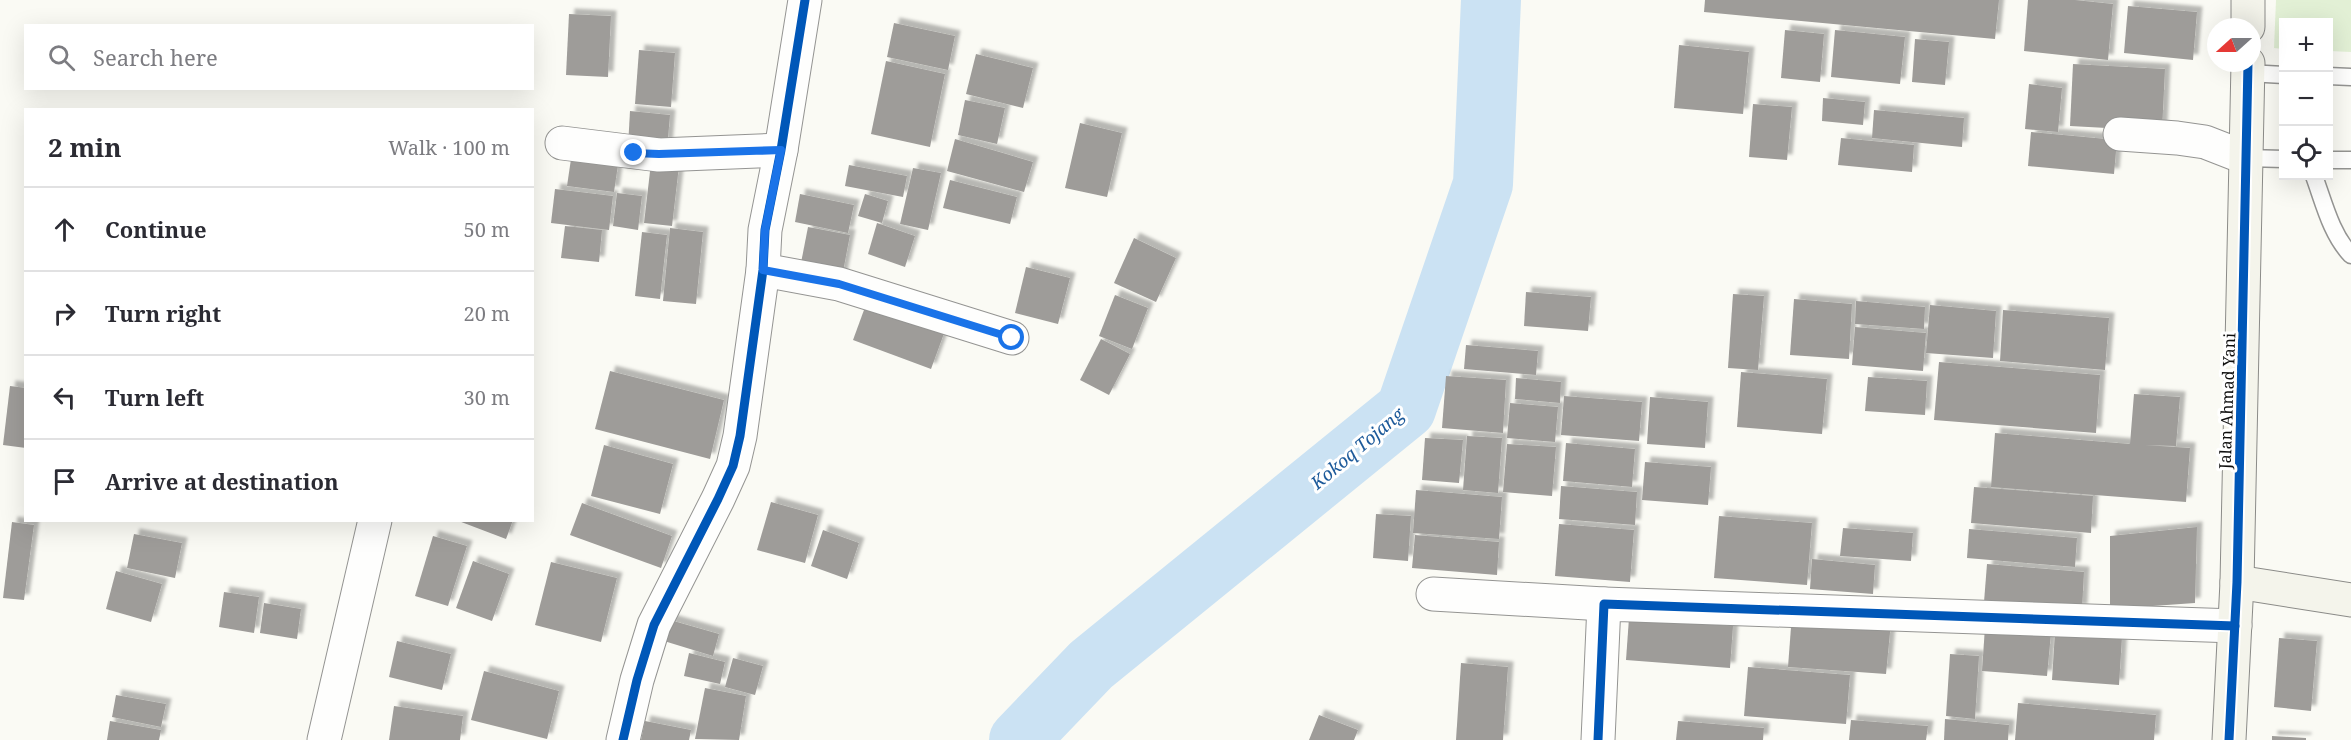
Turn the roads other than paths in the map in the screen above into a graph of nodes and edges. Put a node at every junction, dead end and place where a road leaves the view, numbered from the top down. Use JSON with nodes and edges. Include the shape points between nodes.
{"nodes":[{"id":1,"x":805,"y":0,"type":"edge"},
{"id":2,"x":2248,"y":0,"type":"edge"},
{"id":3,"x":2248,"y":18,"type":"edge"},
{"id":4,"x":2261,"y":71,"type":"edge"},
{"id":5,"x":2248,"y":72,"type":"edge"},
{"id":6,"x":2279,"y":74,"type":"edge"},
{"id":7,"x":2333,"y":76,"type":"edge"},
{"id":8,"x":2351,"y":77,"type":"edge"},
{"id":9,"x":2120,"y":134,"type":"dead end"},
{"id":10,"x":562,"y":143,"type":"dead end"},
{"id":11,"x":781,"y":150,"type":"junction"},
{"id":12,"x":2246,"y":158,"type":"junction"},
{"id":13,"x":2279,"y":159,"type":"edge"},
{"id":14,"x":2333,"y":160,"type":"edge"},
{"id":15,"x":2351,"y":160,"type":"edge"},
{"id":16,"x":2315,"y":180,"type":"edge"},
{"id":17,"x":2351,"y":255,"type":"edge"},
{"id":18,"x":763,"y":270,"type":"junction"},
{"id":19,"x":1012,"y":338,"type":"dead end"},
{"id":20,"x":375,"y":522,"type":"edge"},
{"id":21,"x":2237,"y":582,"type":"junction"},
{"id":22,"x":1432,"y":594,"type":"dead end"},
{"id":23,"x":2351,"y":600,"type":"edge"},
{"id":24,"x":1604,"y":604,"type":"junction"},
{"id":25,"x":2235,"y":626,"type":"junction"},
{"id":26,"x":324,"y":740,"type":"edge"},
{"id":27,"x":623,"y":740,"type":"edge"},
{"id":28,"x":1598,"y":740,"type":"edge"},
{"id":29,"x":2229,"y":740,"type":"edge"}],
"edges":[{"from":1,"to":11,"type":"street"},
{"from":2,"to":3,"type":"street"},
{"from":4,"to":6,"type":"lane"},
{"from":5,"to":12,"type":"street","name":"Jalan Ahmad Yani"},
{"from":7,"to":8,"type":"lane"},
{"from":9,"to":12,"type":"street","via":[[2205,142]]},
{"from":10,"to":11,"type":"street","via":[[659,154]]},
{"from":11,"to":18,"type":"street","via":[[765,230]]},
{"from":12,"to":13,"type":"lane"},
{"from":12,"to":21,"type":"street","name":"Jalan Ahmad Yani"},
{"from":14,"to":15,"type":"lane"},
{"from":16,"to":17,"type":"lane","via":[[2333,229]]},
{"from":18,"to":19,"type":"street","via":[[839,284]]},
{"from":18,"to":27,"type":"street","via":[[733,466],[654,625]]},
{"from":20,"to":26,"type":"street"},
{"from":21,"to":23,"type":"street"},
{"from":21,"to":25,"type":"street","name":"Jalan Ahmad Yani"},
{"from":22,"to":24,"type":"street"},
{"from":24,"to":25,"type":"street"},
{"from":24,"to":28,"type":"street"},
{"from":25,"to":29,"type":"street","name":"Jalan Ahmad Yani"}]}
